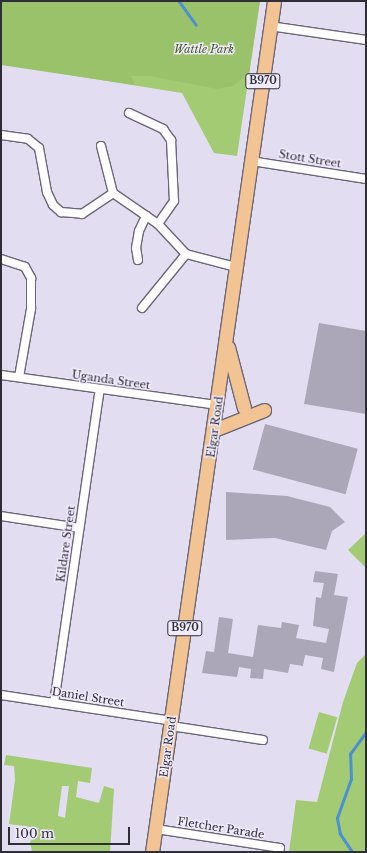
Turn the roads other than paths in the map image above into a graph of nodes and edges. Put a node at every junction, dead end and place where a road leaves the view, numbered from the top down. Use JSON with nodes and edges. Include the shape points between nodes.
{"nodes":[{"id":1,"x":274,"y":1,"type":"edge"},
{"id":2,"x":270,"y":26,"type":"junction"},
{"id":3,"x":366,"y":40,"type":"edge"},
{"id":4,"x":129,"y":113,"type":"dead end"},
{"id":5,"x":1,"y":135,"type":"edge"},
{"id":6,"x":101,"y":146,"type":"dead end"},
{"id":7,"x":251,"y":161,"type":"junction"},
{"id":8,"x":366,"y":179,"type":"edge"},
{"id":9,"x":113,"y":193,"type":"junction"},
{"id":10,"x":146,"y":216,"type":"junction"},
{"id":11,"x":158,"y":224,"type":"junction"},
{"id":12,"x":186,"y":254,"type":"junction"},
{"id":13,"x":1,"y":259,"type":"edge"},
{"id":14,"x":138,"y":260,"type":"dead end"},
{"id":15,"x":236,"y":267,"type":"junction"},
{"id":16,"x":142,"y":308,"type":"dead end"},
{"id":17,"x":226,"y":341,"type":"junction"},
{"id":18,"x":1,"y":375,"type":"edge"},
{"id":19,"x":19,"y":377,"type":"junction"},
{"id":20,"x":100,"y":389,"type":"junction"},
{"id":21,"x":218,"y":405,"type":"junction"},
{"id":22,"x":244,"y":408,"type":"dead end"},
{"id":23,"x":264,"y":410,"type":"dead end"},
{"id":24,"x":214,"y":430,"type":"junction"},
{"id":25,"x":1,"y":516,"type":"edge"},
{"id":26,"x":79,"y":528,"type":"junction"},
{"id":27,"x":1,"y":695,"type":"edge"},
{"id":28,"x":54,"y":703,"type":"junction"},
{"id":29,"x":171,"y":724,"type":"junction"},
{"id":30,"x":263,"y":740,"type":"dead end"},
{"id":31,"x":156,"y":828,"type":"junction"},
{"id":32,"x":152,"y":852,"type":"edge"},
{"id":33,"x":279,"y":852,"type":"edge"}],
"edges":[{"from":1,"to":2,"type":"main road","name":"Elgar Road","number":"B970"},
{"from":2,"to":3,"type":"street"},
{"from":2,"to":7,"type":"main road","name":"Elgar Road","number":"B970"},
{"from":4,"to":11,"type":"street","via":[[163,129],[171,140],[174,201]]},
{"from":5,"to":9,"type":"street","via":[[28,139],[38,148],[47,192],[53,205],[61,212],[82,214]]},
{"from":6,"to":9,"type":"street"},
{"from":7,"to":8,"type":"street","name":"Stott Street"},
{"from":7,"to":15,"type":"main road","name":"Elgar Road","number":"B970"},
{"from":9,"to":10,"type":"street"},
{"from":10,"to":11,"type":"street"},
{"from":10,"to":14,"type":"street","via":[[139,231],[136,248]]},
{"from":11,"to":12,"type":"street"},
{"from":12,"to":15,"type":"street"},
{"from":12,"to":16,"type":"street"},
{"from":13,"to":19,"type":"street","via":[[25,267],[31,278],[31,309]]},
{"from":15,"to":17,"type":"main road","name":"Elgar Road","number":"B970"},
{"from":17,"to":21,"type":"main road","name":"Elgar Road","number":"B970"},
{"from":17,"to":22,"type":"main road"},
{"from":18,"to":19,"type":"street","name":"Uganda Street"},
{"from":19,"to":20,"type":"street","name":"Uganda Street"},
{"from":20,"to":21,"type":"street","name":"Uganda Street"},
{"from":20,"to":26,"type":"street","name":"Kildare Street"},
{"from":21,"to":24,"type":"main road","name":"Elgar Road","number":"B970"},
{"from":23,"to":24,"type":"main road"},
{"from":24,"to":29,"type":"main road","name":"Elgar Road","number":"B970"},
{"from":25,"to":26,"type":"street"},
{"from":26,"to":28,"type":"street","name":"Kildare Street"},
{"from":27,"to":28,"type":"street","name":"Daniel Street"},
{"from":28,"to":29,"type":"street","name":"Daniel Street"},
{"from":29,"to":30,"type":"street","name":"Daniel Street"},
{"from":29,"to":31,"type":"main road","name":"Elgar Road","number":"B970"},
{"from":31,"to":32,"type":"main road","name":"Elgar Road","number":"B970"},
{"from":31,"to":33,"type":"street","name":"Fletcher Parade","via":[[280,848]]}]}
